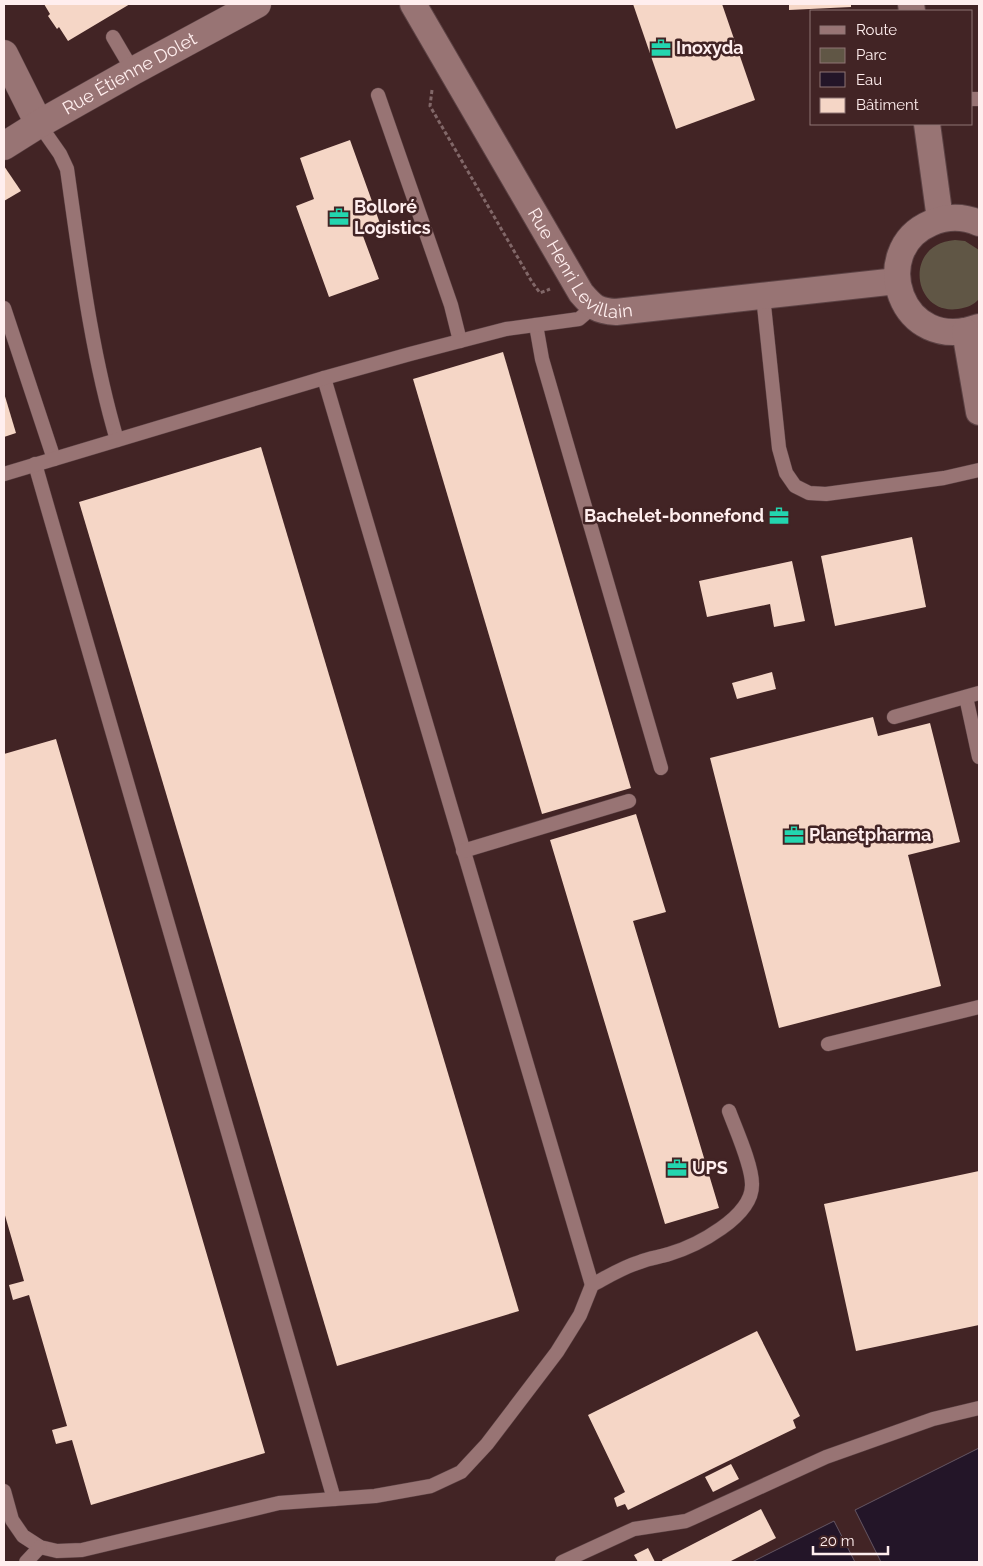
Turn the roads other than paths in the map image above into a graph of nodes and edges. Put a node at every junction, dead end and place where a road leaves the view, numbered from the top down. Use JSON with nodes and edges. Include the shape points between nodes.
{"nodes":[{"id":1,"x":413,"y":4,"type":"edge"},
{"id":2,"x":253,"y":5,"type":"edge"},
{"id":3,"x":113,"y":37,"type":"dead end"},
{"id":4,"x":4,"y":54,"type":"edge"},
{"id":5,"x":132,"y":71,"type":"junction"},
{"id":6,"x":378,"y":95,"type":"dead end"},
{"id":7,"x":39,"y":124,"type":"junction"},
{"id":8,"x":927,"y":125,"type":"edge"},
{"id":9,"x":4,"y":146,"type":"edge"},
{"id":10,"x":940,"y":219,"type":"junction"},
{"id":11,"x":979,"y":223,"type":"edge"},
{"id":12,"x":897,"y":281,"type":"junction"},
{"id":13,"x":763,"y":296,"type":"junction"},
{"id":14,"x":593,"y":307,"type":"junction"},
{"id":15,"x":4,"y":308,"type":"edge"},
{"id":16,"x":536,"y":325,"type":"junction"},
{"id":17,"x":972,"y":329,"type":"edge"},
{"id":18,"x":460,"y":341,"type":"junction"},
{"id":19,"x":324,"y":378,"type":"junction"},
{"id":20,"x":979,"y":412,"type":"edge"},
{"id":21,"x":117,"y":440,"type":"junction"},
{"id":22,"x":54,"y":459,"type":"junction"},
{"id":23,"x":35,"y":464,"type":"junction"},
{"id":24,"x":979,"y":470,"type":"edge"},
{"id":25,"x":4,"y":474,"type":"edge"},
{"id":26,"x":972,"y":695,"type":"edge"},
{"id":27,"x":894,"y":717,"type":"dead end"},
{"id":28,"x":979,"y":757,"type":"edge"},
{"id":29,"x":661,"y":768,"type":"dead end"},
{"id":30,"x":629,"y":801,"type":"dead end"},
{"id":31,"x":464,"y":851,"type":"junction"},
{"id":32,"x":979,"y":1007,"type":"edge"},
{"id":33,"x":828,"y":1044,"type":"dead end"},
{"id":34,"x":729,"y":1111,"type":"dead end"},
{"id":35,"x":592,"y":1285,"type":"junction"},
{"id":36,"x":979,"y":1408,"type":"edge"},
{"id":37,"x":4,"y":1491,"type":"edge"},
{"id":38,"x":334,"y":1499,"type":"junction"},
{"id":39,"x":40,"y":1547,"type":"junction"},
{"id":40,"x":26,"y":1562,"type":"edge"},
{"id":41,"x":562,"y":1562,"type":"edge"}],
"edges":[{"from":1,"to":14,"type":"street","name":"Rue Henri Levillain","via":[[581,293]]},
{"from":2,"to":5,"type":"street","name":"Rue Étienne Dolet"},
{"from":3,"to":5,"type":"lane"},
{"from":4,"to":7,"type":"street"},
{"from":5,"to":7,"type":"street","name":"Rue Étienne Dolet"},
{"from":6,"to":18,"type":"lane","via":[[451,305]]},
{"from":7,"to":9,"type":"street","name":"Rue Étienne Dolet"},
{"from":7,"to":21,"type":"lane","via":[[67,169],[84,290]]},
{"from":8,"to":10,"type":"street"},
{"from":10,"to":11,"type":"street","via":[[956,217]]},
{"from":10,"to":12,"type":"street","via":[[925,225],[912,236],[903,249]]},
{"from":12,"to":13,"type":"street","name":"Rue Henri Levillain"},
{"from":12,"to":17,"type":"street","via":[[906,306],[926,325],[952,332]]},
{"from":13,"to":14,"type":"street","name":"Rue Henri Levillain","via":[[616,312]]},
{"from":13,"to":24,"type":"lane","via":[[779,448],[786,473],[795,486],[808,493],[826,494]]},
{"from":14,"to":16,"type":"lane","via":[[580,319]]},
{"from":15,"to":22,"type":"lane"},
{"from":16,"to":18,"type":"lane"},
{"from":16,"to":29,"type":"lane","via":[[542,359]]},
{"from":17,"to":20,"type":"street"},
{"from":18,"to":19,"type":"lane"},
{"from":19,"to":21,"type":"lane"},
{"from":19,"to":31,"type":"lane"},
{"from":21,"to":22,"type":"lane"},
{"from":22,"to":23,"type":"lane"},
{"from":23,"to":25,"type":"lane"},
{"from":23,"to":38,"type":"lane"},
{"from":26,"to":27,"type":"lane"},
{"from":26,"to":28,"type":"lane"},
{"from":30,"to":31,"type":"lane"},
{"from":31,"to":35,"type":"lane"},
{"from":32,"to":33,"type":"lane"},
{"from":34,"to":35,"type":"lane","via":[[752,1184],[745,1207],[728,1224],[703,1239],[671,1254],[638,1262]]},
{"from":35,"to":38,"type":"lane","via":[[580,1315],[557,1352],[487,1444],[461,1472],[431,1486]]},
{"from":36,"to":41,"type":"lane","via":[[933,1419],[826,1457],[686,1521],[634,1529]]},
{"from":37,"to":39,"type":"lane","via":[[12,1520],[23,1536]]},
{"from":38,"to":39,"type":"lane","via":[[279,1503],[82,1550],[57,1551]]},
{"from":39,"to":40,"type":"lane"}]}
